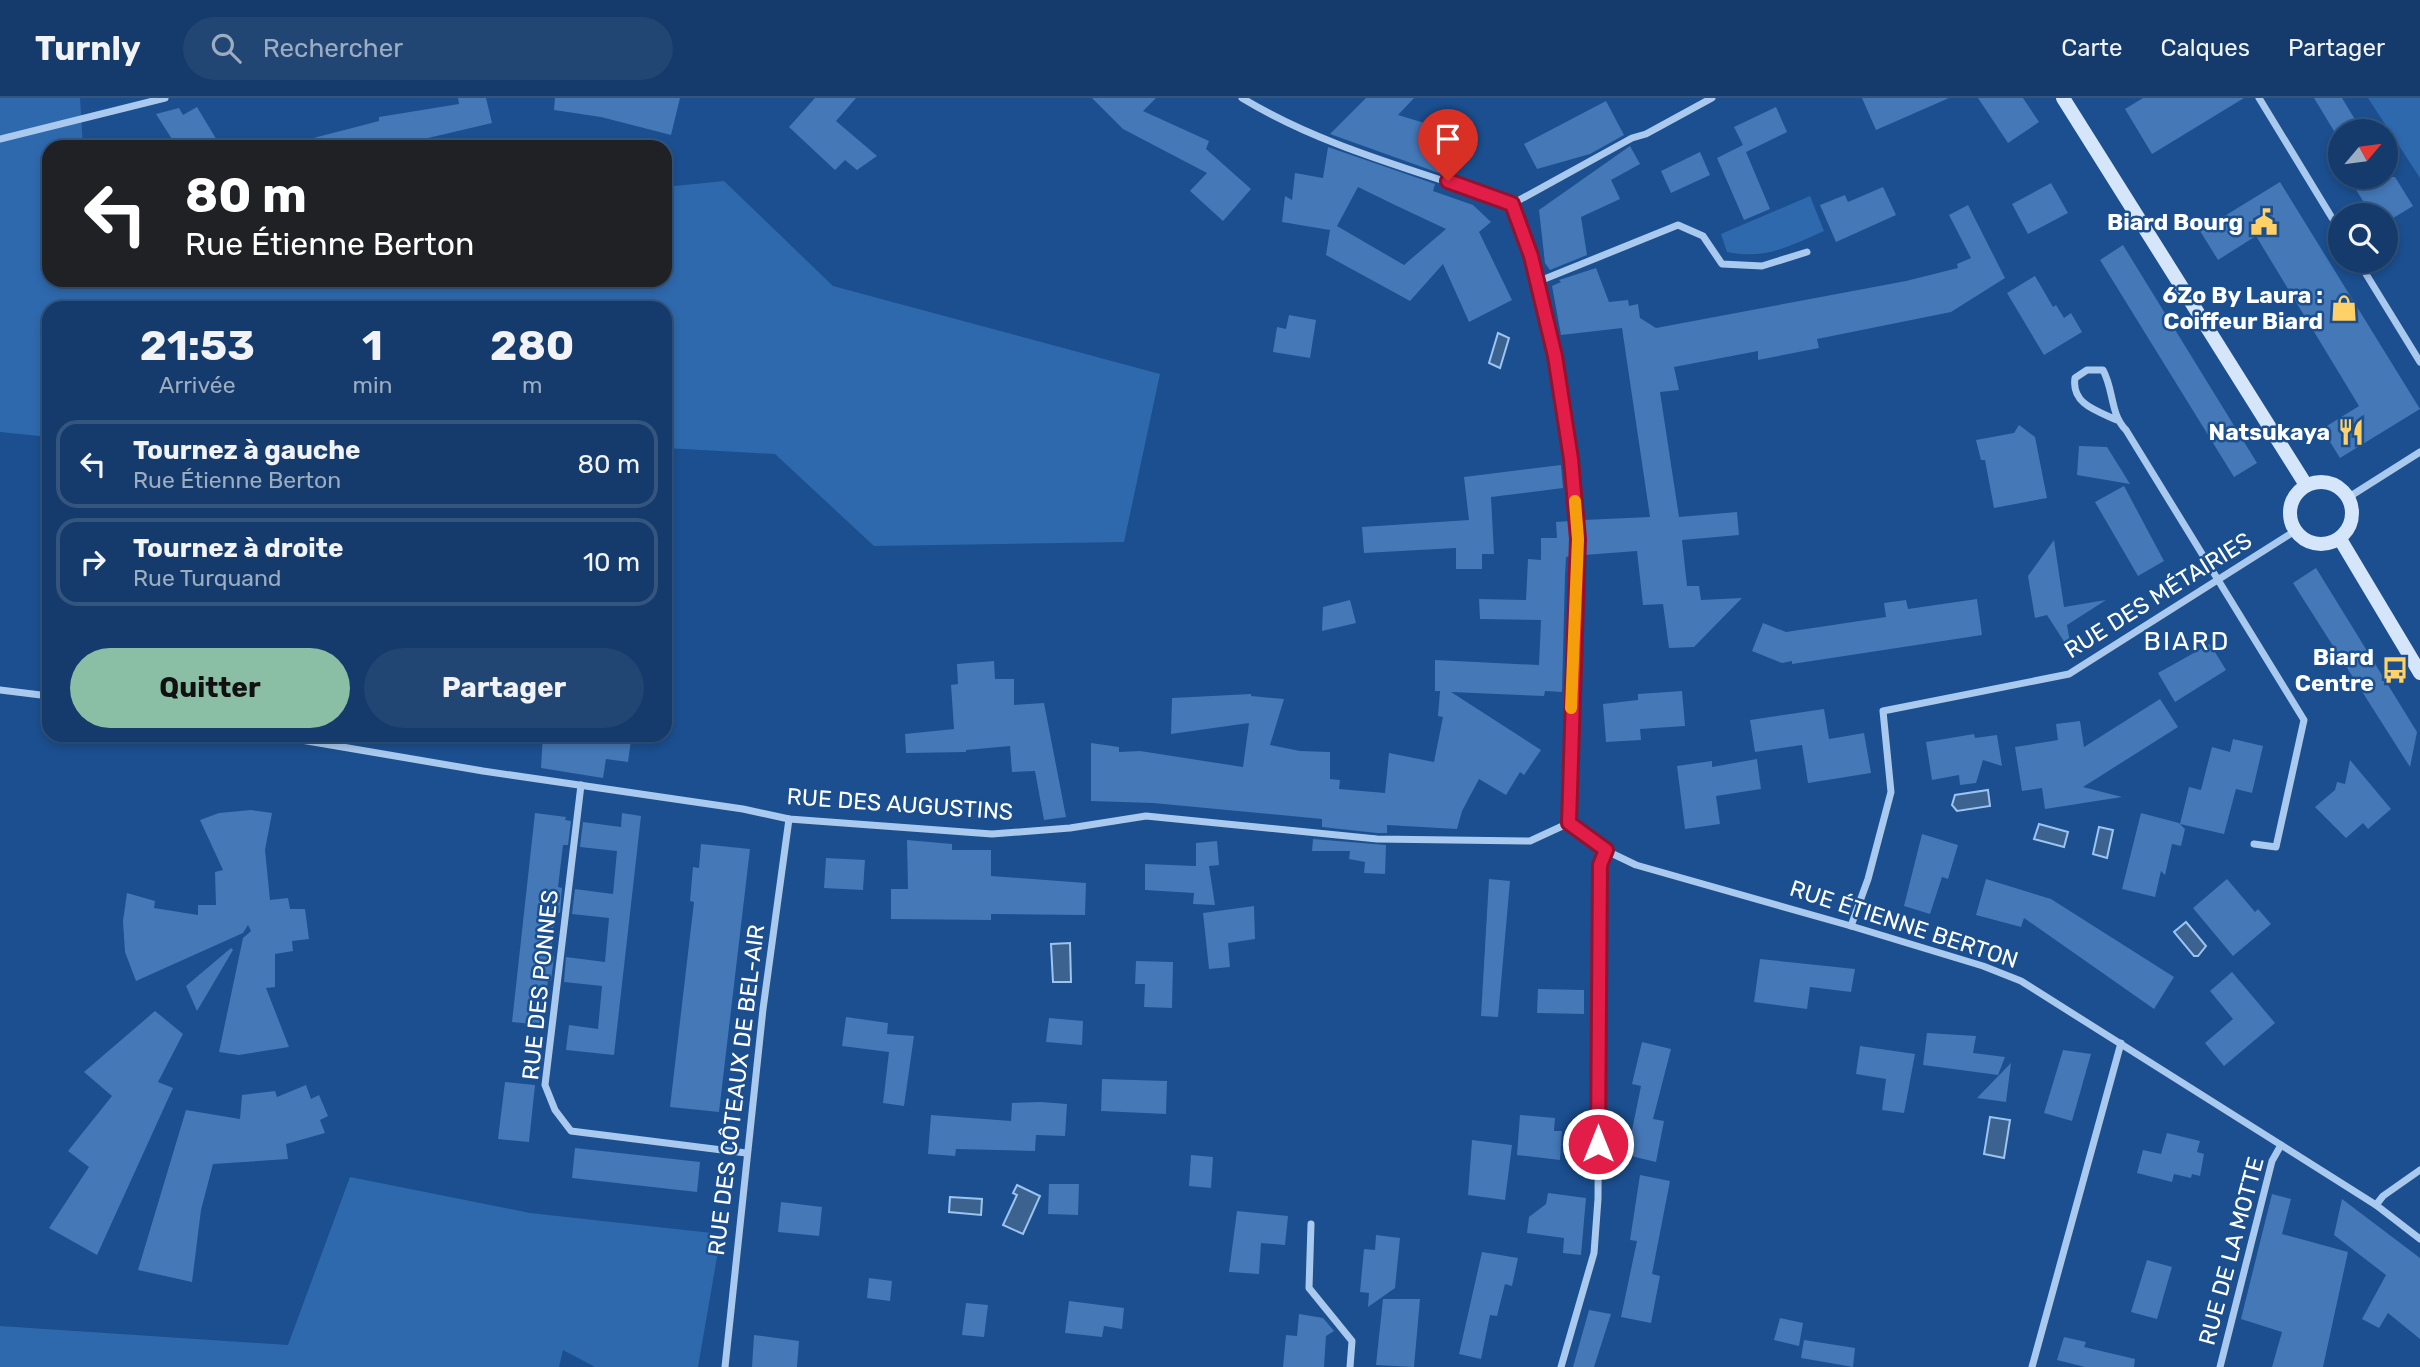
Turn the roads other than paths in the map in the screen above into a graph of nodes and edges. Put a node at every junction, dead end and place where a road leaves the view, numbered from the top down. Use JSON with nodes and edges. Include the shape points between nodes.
{"nodes":[{"id":1,"x":165,"y":98,"type":"edge"},
{"id":2,"x":1242,"y":98,"type":"edge"},
{"id":3,"x":1712,"y":98,"type":"edge"},
{"id":4,"x":2063,"y":98,"type":"edge"},
{"id":5,"x":2259,"y":98,"type":"edge"},
{"id":6,"x":0,"y":139,"type":"edge"},
{"id":7,"x":1512,"y":204,"type":"junction"},
{"id":8,"x":2328,"y":211,"type":"edge"},
{"id":9,"x":1807,"y":252,"type":"dead end"},
{"id":10,"x":2365,"y":273,"type":"edge"},
{"id":11,"x":1537,"y":282,"type":"junction"},
{"id":12,"x":2420,"y":362,"type":"edge"},
{"id":13,"x":2117,"y":420,"type":"junction"},
{"id":14,"x":2420,"y":452,"type":"edge"},
{"id":15,"x":2306,"y":485,"type":"junction"},
{"id":16,"x":2349,"y":497,"type":"junction"},
{"id":17,"x":2295,"y":531,"type":"junction"},
{"id":18,"x":2340,"y":539,"type":"junction"},
{"id":19,"x":2219,"y":580,"type":"junction"},
{"id":20,"x":2420,"y":673,"type":"edge"},
{"id":21,"x":0,"y":690,"type":"edge"},
{"id":22,"x":42,"y":695,"type":"edge"},
{"id":23,"x":315,"y":742,"type":"edge"},
{"id":24,"x":581,"y":785,"type":"junction"},
{"id":25,"x":789,"y":819,"type":"junction"},
{"id":26,"x":1569,"y":823,"type":"junction"},
{"id":27,"x":2254,"y":844,"type":"dead end"},
{"id":28,"x":1606,"y":850,"type":"junction"},
{"id":29,"x":1852,"y":926,"type":"junction"},
{"id":30,"x":2121,"y":1043,"type":"junction"},
{"id":31,"x":2281,"y":1145,"type":"junction"},
{"id":32,"x":746,"y":1153,"type":"junction"},
{"id":33,"x":2420,"y":1170,"type":"edge"},
{"id":34,"x":2376,"y":1205,"type":"junction"},
{"id":35,"x":1311,"y":1224,"type":"dead end"},
{"id":36,"x":2420,"y":1239,"type":"edge"},
{"id":37,"x":725,"y":1367,"type":"edge"},
{"id":38,"x":1350,"y":1367,"type":"edge"},
{"id":39,"x":1561,"y":1367,"type":"edge"},
{"id":40,"x":2032,"y":1367,"type":"edge"},
{"id":41,"x":2220,"y":1367,"type":"edge"}],
"edges":[{"from":1,"to":6,"type":"street"},
{"from":2,"to":7,"type":"street","via":[[1392,167]]},
{"from":3,"to":7,"type":"street"},
{"from":4,"to":15,"type":"street"},
{"from":5,"to":8,"type":"street"},
{"from":7,"to":11,"type":"street"},
{"from":9,"to":11,"type":"street","via":[[1762,266],[1722,264],[1703,236],[1678,225]]},
{"from":10,"to":12,"type":"street"},
{"from":11,"to":26,"type":"street","via":[[1555,356],[1578,539]]},
{"from":13,"to":13,"type":"street","via":[[2081,402],[2074,389],[2075,378],[2087,370],[2103,370],[2111,384]]},
{"from":13,"to":19,"type":"street"},
{"from":14,"to":16,"type":"street"},
{"from":15,"to":16,"type":"street","via":[[2334,484]]},
{"from":15,"to":17,"type":"street","via":[[2290,511]]},
{"from":16,"to":18,"type":"street","via":[[2353,515]]},
{"from":17,"to":18,"type":"street","via":[[2311,543],[2331,544]]},
{"from":17,"to":19,"type":"street","name":"RUE DES MÉTAIRIES"},
{"from":18,"to":20,"type":"street"},
{"from":19,"to":27,"type":"street","via":[[2304,720],[2276,846]]},
{"from":19,"to":29,"type":"street","name":"RUE DES MÉTAIRIES","via":[[2069,674],[1883,711],[1891,792]]},
{"from":21,"to":22,"type":"street"},
{"from":23,"to":24,"type":"street","name":"RUE DES AUGUSTINS"},
{"from":24,"to":25,"type":"street","name":"RUE DES AUGUSTINS"},
{"from":24,"to":32,"type":"street","name":"RUE DES PONNES","via":[[545,1085],[555,1110],[571,1131]]},
{"from":25,"to":26,"type":"street","name":"RUE DES AUGUSTINS","via":[[992,834],[1146,816],[1377,839],[1530,841]]},
{"from":25,"to":32,"type":"street","name":"RUE DES CÔTEAUX DE BEL-AIR"},
{"from":26,"to":28,"type":"street","name":"RUE ÉTIENNE BERTON"},
{"from":28,"to":29,"type":"street","name":"RUE ÉTIENNE BERTON","via":[[1636,865]]},
{"from":28,"to":39,"type":"street","via":[[1600,865],[1594,1252]]},
{"from":29,"to":30,"type":"street","name":"RUE ÉTIENNE BERTON","via":[[2021,981]]},
{"from":30,"to":31,"type":"street","name":"RUE ÉTIENNE BERTON"},
{"from":30,"to":40,"type":"street"},
{"from":31,"to":34,"type":"street","name":"RUE ÉTIENNE BERTON"},
{"from":31,"to":41,"type":"street","name":"RUE DE LA MOTTE","via":[[2272,1161]]},
{"from":32,"to":37,"type":"street","name":"RUE DES CÔTEAUX DE BEL-AIR"},
{"from":33,"to":34,"type":"street"},
{"from":34,"to":36,"type":"street","name":"RUE ÉTIENNE BERTON"},
{"from":35,"to":38,"type":"street","via":[[1309,1288],[1352,1341]]}]}
